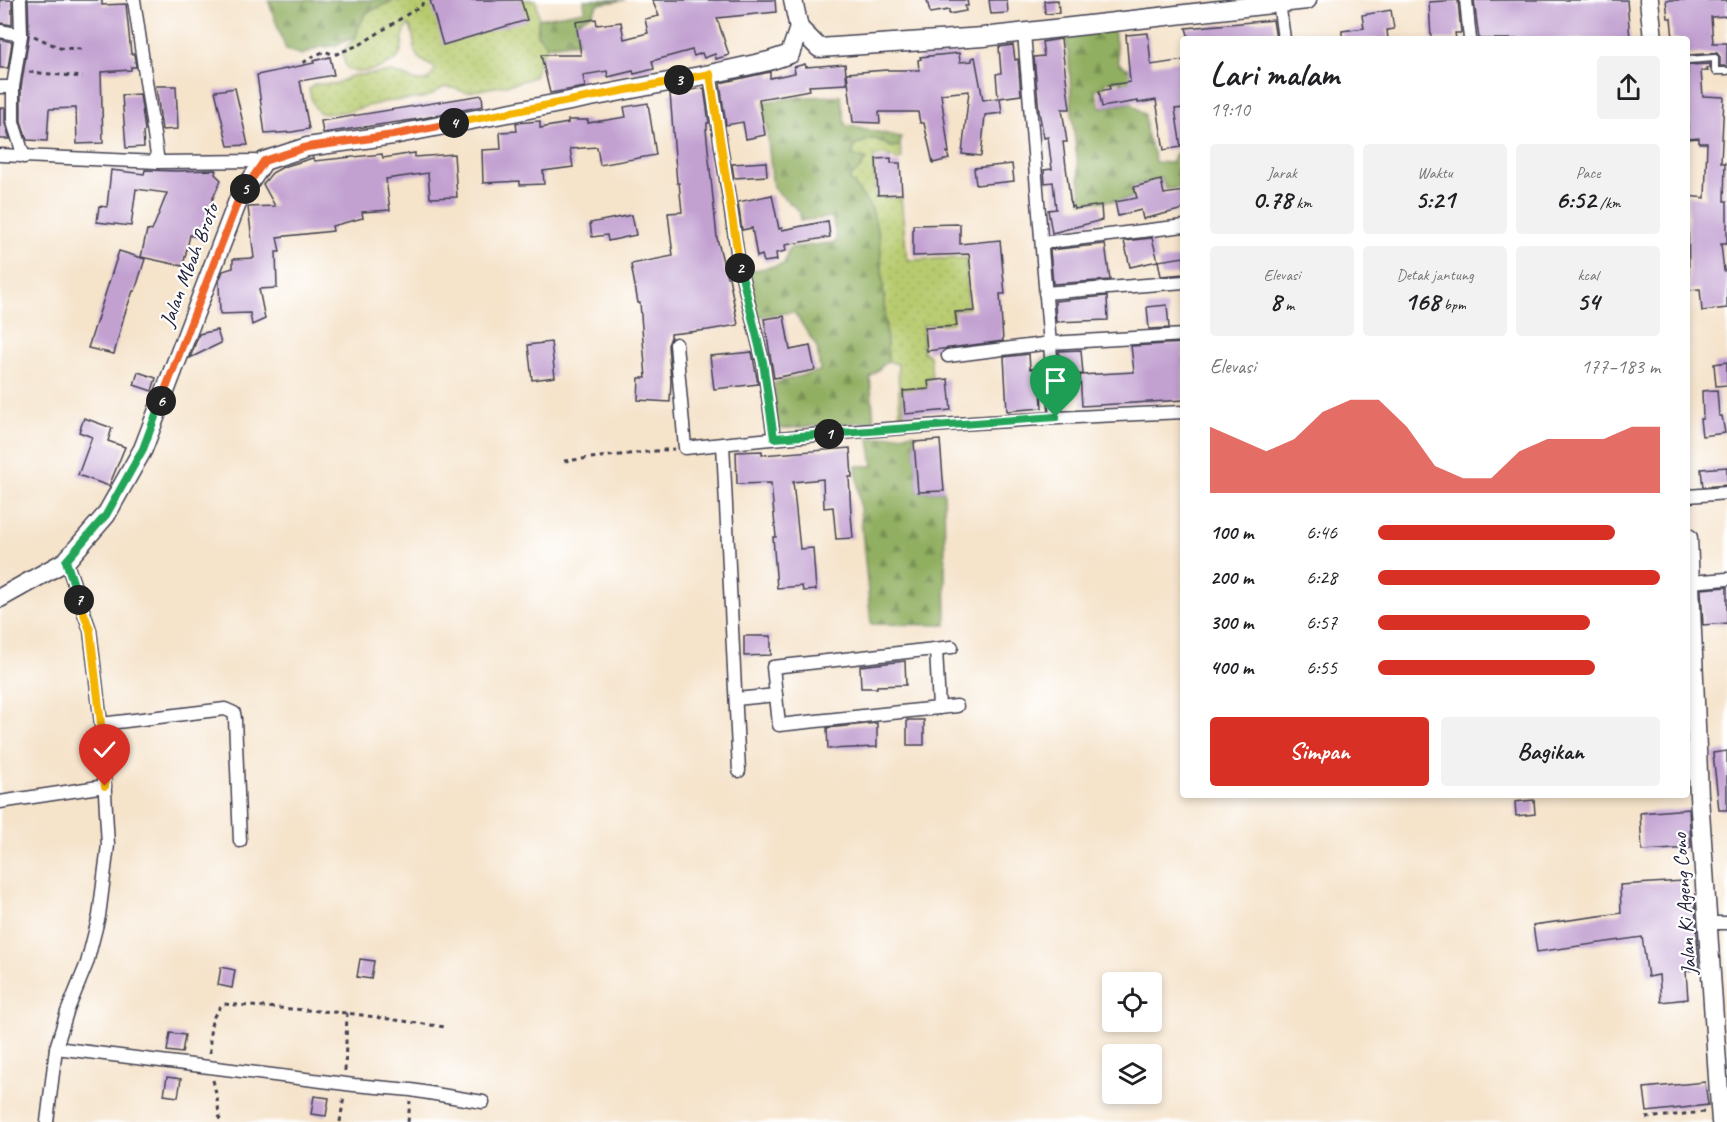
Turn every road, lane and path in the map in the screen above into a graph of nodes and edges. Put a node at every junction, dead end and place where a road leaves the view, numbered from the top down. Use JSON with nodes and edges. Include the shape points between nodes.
{"nodes":[{"id":1,"x":20,"y":0,"type":"edge"},
{"id":2,"x":134,"y":0,"type":"edge"},
{"id":3,"x":423,"y":0,"type":"edge"},
{"id":4,"x":793,"y":0,"type":"edge"},
{"id":5,"x":1308,"y":0,"type":"edge"},
{"id":6,"x":1466,"y":0,"type":"edge"},
{"id":7,"x":1649,"y":0,"type":"edge"},
{"id":8,"x":1279,"y":2,"type":"junction"},
{"id":9,"x":799,"y":28,"type":"junction"},
{"id":10,"x":0,"y":31,"type":"edge"},
{"id":11,"x":1024,"y":33,"type":"junction"},
{"id":12,"x":21,"y":35,"type":"junction"},
{"id":13,"x":1284,"y":36,"type":"edge"},
{"id":14,"x":1470,"y":36,"type":"edge"},
{"id":15,"x":1653,"y":36,"type":"edge"},
{"id":16,"x":819,"y":48,"type":"junction"},
{"id":17,"x":81,"y":49,"type":"dead end"},
{"id":18,"x":790,"y":54,"type":"junction"},
{"id":19,"x":1690,"y":60,"type":"edge"},
{"id":20,"x":303,"y":63,"type":"dead end"},
{"id":21,"x":15,"y":70,"type":"junction"},
{"id":22,"x":1727,"y":71,"type":"edge"},
{"id":23,"x":710,"y":74,"type":"junction"},
{"id":24,"x":83,"y":77,"type":"dead end"},
{"id":25,"x":6,"y":87,"type":"edge"},
{"id":26,"x":0,"y":155,"type":"edge"},
{"id":27,"x":24,"y":157,"type":"junction"},
{"id":28,"x":264,"y":161,"type":"junction"},
{"id":29,"x":158,"y":162,"type":"junction"},
{"id":30,"x":1180,"y":226,"type":"edge"},
{"id":31,"x":1042,"y":243,"type":"junction"},
{"id":32,"x":1180,"y":282,"type":"edge"},
{"id":33,"x":1045,"y":293,"type":"junction"},
{"id":34,"x":1180,"y":335,"type":"edge"},
{"id":35,"x":1051,"y":343,"type":"junction"},
{"id":36,"x":676,"y":344,"type":"dead end"},
{"id":37,"x":948,"y":356,"type":"dead end"},
{"id":38,"x":1180,"y":412,"type":"edge"},
{"id":39,"x":1056,"y":417,"type":"junction"},
{"id":40,"x":774,"y":438,"type":"junction"},
{"id":41,"x":723,"y":444,"type":"junction"},
{"id":42,"x":685,"y":448,"type":"junction"},
{"id":43,"x":564,"y":461,"type":"dead end"},
{"id":44,"x":1727,"y":493,"type":"edge"},
{"id":45,"x":1690,"y":496,"type":"edge"},
{"id":46,"x":66,"y":561,"type":"junction"},
{"id":47,"x":1727,"y":579,"type":"edge"},
{"id":48,"x":1690,"y":582,"type":"joint"},
{"id":49,"x":0,"y":598,"type":"edge"},
{"id":50,"x":952,"y":647,"type":"dead end"},
{"id":51,"x":936,"y":649,"type":"junction"},
{"id":52,"x":1691,"y":663,"type":"edge"},
{"id":53,"x":776,"y":695,"type":"junction"},
{"id":54,"x":736,"y":699,"type":"junction"},
{"id":55,"x":957,"y":706,"type":"dead end"},
{"id":56,"x":939,"y":708,"type":"junction"},
{"id":57,"x":101,"y":724,"type":"junction"},
{"id":58,"x":739,"y":771,"type":"dead end"},
{"id":59,"x":105,"y":786,"type":"junction"},
{"id":60,"x":0,"y":802,"type":"edge"},
{"id":61,"x":240,"y":841,"type":"dead end"},
{"id":62,"x":1707,"y":923,"type":"junction"},
{"id":63,"x":1727,"y":923,"type":"edge"},
{"id":64,"x":347,"y":1013,"type":"junction"},
{"id":65,"x":445,"y":1027,"type":"dead end"},
{"id":66,"x":56,"y":1048,"type":"junction"},
{"id":67,"x":210,"y":1068,"type":"junction"},
{"id":68,"x":345,"y":1084,"type":"junction"},
{"id":69,"x":411,"y":1090,"type":"junction"},
{"id":70,"x":483,"y":1101,"type":"dead end"},
{"id":71,"x":1723,"y":1114,"type":"edge"},
{"id":72,"x":1646,"y":1118,"type":"dead end"},
{"id":73,"x":47,"y":1122,"type":"edge"},
{"id":74,"x":220,"y":1122,"type":"edge"},
{"id":75,"x":340,"y":1122,"type":"edge"},
{"id":76,"x":408,"y":1122,"type":"edge"}],
"edges":[{"from":1,"to":12,"type":"street"},
{"from":2,"to":29,"type":"street"},
{"from":3,"to":20,"type":"path","via":[[422,5],[361,44],[334,55],[325,51]]},
{"from":4,"to":9,"type":"main road"},
{"from":5,"to":8,"type":"main road"},
{"from":6,"to":14,"type":"street"},
{"from":7,"to":15,"type":"main road"},
{"from":8,"to":11,"type":"main road"},
{"from":8,"to":13,"type":"street"},
{"from":9,"to":16,"type":"main road"},
{"from":9,"to":18,"type":"main road"},
{"from":10,"to":12,"type":"street"},
{"from":11,"to":16,"type":"main road"},
{"from":11,"to":31,"type":"street"},
{"from":12,"to":17,"type":"path","via":[[60,48]]},
{"from":12,"to":21,"type":"street"},
{"from":16,"to":18,"type":"main road"},
{"from":18,"to":23,"type":"main road"},
{"from":19,"to":22,"type":"lane","via":[[1715,58],[1715,71]]},
{"from":21,"to":24,"type":"path"},
{"from":21,"to":25,"type":"street"},
{"from":23,"to":28,"type":"main road","via":[[393,135],[307,147]]},
{"from":23,"to":40,"type":"street","via":[[739,264],[763,362]]},
{"from":25,"to":27,"type":"street"},
{"from":26,"to":27,"type":"street"},
{"from":27,"to":29,"type":"street"},
{"from":28,"to":29,"type":"street"},
{"from":28,"to":46,"type":"main road","name":"Jalan Mbah Broto","via":[[239,198],[143,449],[106,515]]},
{"from":30,"to":31,"type":"street"},
{"from":31,"to":33,"type":"street"},
{"from":32,"to":33,"type":"street"},
{"from":33,"to":35,"type":"street"},
{"from":34,"to":35,"type":"street"},
{"from":35,"to":37,"type":"street"},
{"from":35,"to":39,"type":"street"},
{"from":36,"to":42,"type":"street"},
{"from":38,"to":39,"type":"street"},
{"from":39,"to":40,"type":"street"},
{"from":40,"to":41,"type":"street"},
{"from":41,"to":42,"type":"street"},
{"from":41,"to":54,"type":"street"},
{"from":42,"to":43,"type":"path"},
{"from":44,"to":45,"type":"street"},
{"from":46,"to":49,"type":"main road","name":"Jalan Mbah Broto"},
{"from":46,"to":57,"type":"street","via":[[90,630]]},
{"from":47,"to":48,"type":"street"},
{"from":48,"to":52,"type":"main road","name":"Jalan Ki Ageng Cono"},
{"from":50,"to":51,"type":"street"},
{"from":51,"to":53,"type":"street","via":[[773,667]]},
{"from":51,"to":56,"type":"street"},
{"from":52,"to":62,"type":"main road","name":"Jalan Ki Ageng Cono"},
{"from":53,"to":54,"type":"street"},
{"from":53,"to":56,"type":"street","via":[[779,725]]},
{"from":54,"to":58,"type":"street"},
{"from":55,"to":56,"type":"street"},
{"from":57,"to":59,"type":"street"},
{"from":57,"to":61,"type":"street","via":[[232,711]]},
{"from":59,"to":60,"type":"street"},
{"from":59,"to":66,"type":"street","via":[[108,845],[99,916],[87,963]]},
{"from":62,"to":63,"type":"street"},
{"from":62,"to":71,"type":"main road","name":"Jalan Ki Ageng Cono"},
{"from":64,"to":65,"type":"path"},
{"from":64,"to":67,"type":"path","via":[[223,1004],[214,1012],[210,1027]]},
{"from":64,"to":68,"type":"path"},
{"from":66,"to":67,"type":"street"},
{"from":66,"to":73,"type":"street"},
{"from":67,"to":68,"type":"street"},
{"from":67,"to":74,"type":"path"},
{"from":68,"to":69,"type":"street"},
{"from":68,"to":75,"type":"path"},
{"from":69,"to":70,"type":"street"},
{"from":69,"to":76,"type":"path"},
{"from":71,"to":72,"type":"path"}]}
